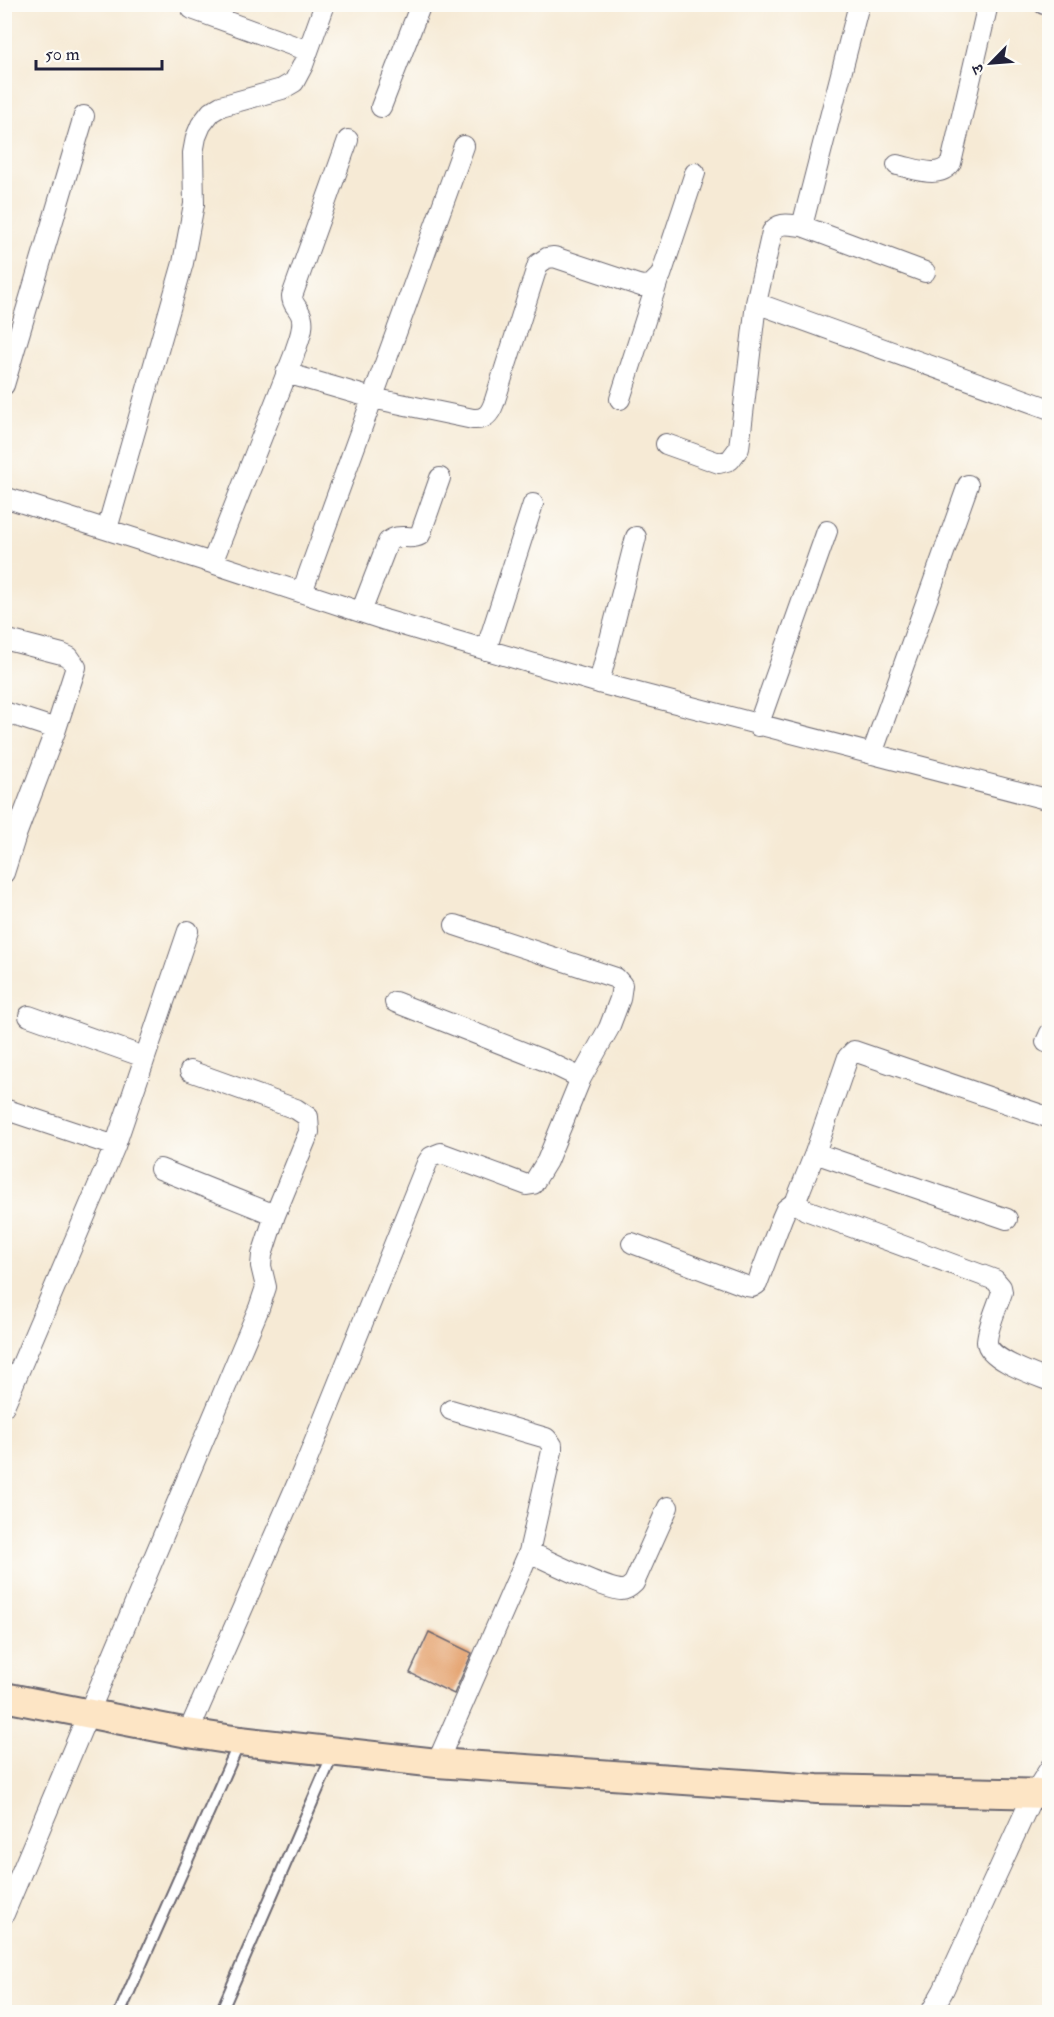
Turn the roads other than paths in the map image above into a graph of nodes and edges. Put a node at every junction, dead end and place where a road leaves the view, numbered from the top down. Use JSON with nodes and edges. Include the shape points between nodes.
{"nodes":[{"id":1,"x":325,"y":4,"type":"edge"},
{"id":2,"x":421,"y":4,"type":"edge"},
{"id":3,"x":859,"y":4,"type":"edge"},
{"id":4,"x":988,"y":4,"type":"edge"},
{"id":5,"x":1044,"y":4,"type":"edge"},
{"id":6,"x":1050,"y":5,"type":"edge"},
{"id":7,"x":192,"y":9,"type":"dead end"},
{"id":8,"x":308,"y":51,"type":"junction"},
{"id":9,"x":381,"y":107,"type":"dead end"},
{"id":10,"x":84,"y":116,"type":"dead end"},
{"id":11,"x":348,"y":141,"type":"dead end"},
{"id":12,"x":464,"y":146,"type":"dead end"},
{"id":13,"x":897,"y":165,"type":"dead end"},
{"id":14,"x":695,"y":173,"type":"dead end"},
{"id":15,"x":802,"y":226,"type":"junction"},
{"id":16,"x":925,"y":272,"type":"dead end"},
{"id":17,"x":658,"y":280,"type":"junction"},
{"id":18,"x":756,"y":303,"type":"junction"},
{"id":19,"x":286,"y":373,"type":"junction"},
{"id":20,"x":4,"y":385,"type":"edge"},
{"id":21,"x":372,"y":398,"type":"junction"},
{"id":22,"x":620,"y":399,"type":"dead end"},
{"id":23,"x":1050,"y":409,"type":"edge"},
{"id":24,"x":666,"y":444,"type":"dead end"},
{"id":25,"x":440,"y":478,"type":"dead end"},
{"id":26,"x":968,"y":485,"type":"dead end"},
{"id":27,"x":4,"y":498,"type":"edge"},
{"id":28,"x":533,"y":504,"type":"dead end"},
{"id":29,"x":107,"y":530,"type":"junction"},
{"id":30,"x":827,"y":531,"type":"dead end"},
{"id":31,"x":636,"y":537,"type":"dead end"},
{"id":32,"x":212,"y":562,"type":"junction"},
{"id":33,"x":302,"y":592,"type":"junction"},
{"id":34,"x":361,"y":612,"type":"junction"},
{"id":35,"x":4,"y":639,"type":"edge"},
{"id":36,"x":486,"y":650,"type":"junction"},
{"id":37,"x":599,"y":683,"type":"junction"},
{"id":38,"x":4,"y":712,"type":"edge"},
{"id":39,"x":758,"y":726,"type":"junction"},
{"id":40,"x":56,"y":729,"type":"junction"},
{"id":41,"x":872,"y":754,"type":"junction"},
{"id":42,"x":1050,"y":800,"type":"edge"},
{"id":43,"x":10,"y":833,"type":"edge"},
{"id":44,"x":4,"y":873,"type":"edge"},
{"id":45,"x":455,"y":925,"type":"dead end"},
{"id":46,"x":188,"y":932,"type":"dead end"},
{"id":47,"x":395,"y":1002,"type":"dead end"},
{"id":48,"x":29,"y":1016,"type":"dead end"},
{"id":49,"x":144,"y":1057,"type":"junction"},
{"id":50,"x":190,"y":1071,"type":"dead end"},
{"id":51,"x":581,"y":1078,"type":"junction"},
{"id":52,"x":4,"y":1109,"type":"edge"},
{"id":53,"x":1050,"y":1118,"type":"edge"},
{"id":54,"x":115,"y":1146,"type":"junction"},
{"id":55,"x":815,"y":1153,"type":"junction"},
{"id":56,"x":160,"y":1169,"type":"dead end"},
{"id":57,"x":797,"y":1201,"type":"junction"},
{"id":58,"x":275,"y":1215,"type":"junction"},
{"id":59,"x":1007,"y":1219,"type":"dead end"},
{"id":60,"x":632,"y":1243,"type":"dead end"},
{"id":61,"x":1050,"y":1381,"type":"edge"},
{"id":62,"x":4,"y":1406,"type":"edge"},
{"id":63,"x":451,"y":1410,"type":"dead end"},
{"id":64,"x":668,"y":1507,"type":"dead end"},
{"id":65,"x":529,"y":1552,"type":"junction"},
{"id":66,"x":4,"y":1697,"type":"edge"},
{"id":67,"x":88,"y":1712,"type":"junction"},
{"id":68,"x":188,"y":1733,"type":"junction"},
{"id":69,"x":240,"y":1741,"type":"junction"},
{"id":70,"x":334,"y":1751,"type":"junction"},
{"id":71,"x":437,"y":1763,"type":"junction"},
{"id":72,"x":1050,"y":1768,"type":"edge"},
{"id":73,"x":1041,"y":1794,"type":"edge"},
{"id":74,"x":4,"y":1914,"type":"edge"},
{"id":75,"x":120,"y":2013,"type":"edge"},
{"id":76,"x":221,"y":2013,"type":"edge"},
{"id":77,"x":931,"y":2013,"type":"edge"}],
"edges":[{"from":1,"to":8,"type":"street"},
{"from":2,"to":9,"type":"street"},
{"from":3,"to":15,"type":"street"},
{"from":4,"to":13,"type":"street","via":[[951,163],[944,171],[935,172]]},
{"from":5,"to":6,"type":"street"},
{"from":7,"to":8,"type":"street"},
{"from":8,"to":29,"type":"street","via":[[294,82],[275,92],[221,106],[201,125],[196,137],[194,204],[183,263]]},
{"from":10,"to":20,"type":"street"},
{"from":11,"to":19,"type":"street","via":[[291,296],[303,324]]},
{"from":12,"to":21,"type":"street"},
{"from":14,"to":17,"type":"street"},
{"from":15,"to":16,"type":"street"},
{"from":15,"to":18,"type":"street","via":[[783,224],[772,232]]},
{"from":17,"to":21,"type":"street","via":[[641,286],[547,258],[538,264],[532,277],[494,403],[484,417],[473,419]]},
{"from":17,"to":22,"type":"street"},
{"from":18,"to":23,"type":"street"},
{"from":18,"to":24,"type":"street","via":[[741,441],[735,455],[719,463]]},
{"from":19,"to":21,"type":"street"},
{"from":19,"to":32,"type":"street"},
{"from":21,"to":33,"type":"street"},
{"from":25,"to":34,"type":"street","via":[[420,535],[396,536],[388,542]]},
{"from":26,"to":41,"type":"street"},
{"from":27,"to":29,"type":"street"},
{"from":28,"to":36,"type":"street"},
{"from":29,"to":32,"type":"street"},
{"from":30,"to":39,"type":"street"},
{"from":31,"to":37,"type":"street"},
{"from":32,"to":33,"type":"street"},
{"from":33,"to":34,"type":"street"},
{"from":34,"to":36,"type":"street"},
{"from":35,"to":40,"type":"street","via":[[62,654],[74,662],[75,674]]},
{"from":36,"to":37,"type":"street"},
{"from":37,"to":39,"type":"street"},
{"from":38,"to":40,"type":"street"},
{"from":39,"to":41,"type":"street"},
{"from":40,"to":43,"type":"street"},
{"from":41,"to":42,"type":"street"},
{"from":43,"to":44,"type":"street"},
{"from":45,"to":51,"type":"street","via":[[620,981],[622,990],[614,1015]]},
{"from":46,"to":49,"type":"street"},
{"from":47,"to":51,"type":"street"},
{"from":48,"to":49,"type":"street"},
{"from":49,"to":54,"type":"street"},
{"from":50,"to":58,"type":"street","via":[[296,1109],[308,1117],[309,1132]]},
{"from":51,"to":68,"type":"street","via":[[534,1184],[527,1185],[441,1153],[427,1163],[304,1468]]},
{"from":52,"to":54,"type":"street"},
{"from":53,"to":55,"type":"street","via":[[857,1051],[848,1057]]},
{"from":54,"to":62,"type":"street"},
{"from":55,"to":57,"type":"street"},
{"from":55,"to":59,"type":"street"},
{"from":56,"to":58,"type":"street"},
{"from":57,"to":60,"type":"street","via":[[786,1209],[757,1284],[752,1287]]},
{"from":57,"to":61,"type":"street","via":[[806,1210],[995,1280],[1002,1292],[988,1334],[989,1347],[1005,1361]]},
{"from":58,"to":67,"type":"street","via":[[261,1260],[266,1281],[264,1294]]},
{"from":63,"to":65,"type":"street","via":[[546,1438],[552,1445]]},
{"from":64,"to":65,"type":"street","via":[[634,1583],[623,1590]]},
{"from":65,"to":71,"type":"street"},
{"from":66,"to":67,"type":"main road"},
{"from":67,"to":68,"type":"main road"},
{"from":67,"to":74,"type":"street"},
{"from":68,"to":69,"type":"main road"},
{"from":69,"to":70,"type":"main road"},
{"from":69,"to":75,"type":"lane"},
{"from":70,"to":71,"type":"main road"},
{"from":70,"to":76,"type":"lane"},
{"from":71,"to":73,"type":"main road","via":[[817,1789]]},
{"from":72,"to":73,"type":"street"},
{"from":73,"to":77,"type":"street"}]}
